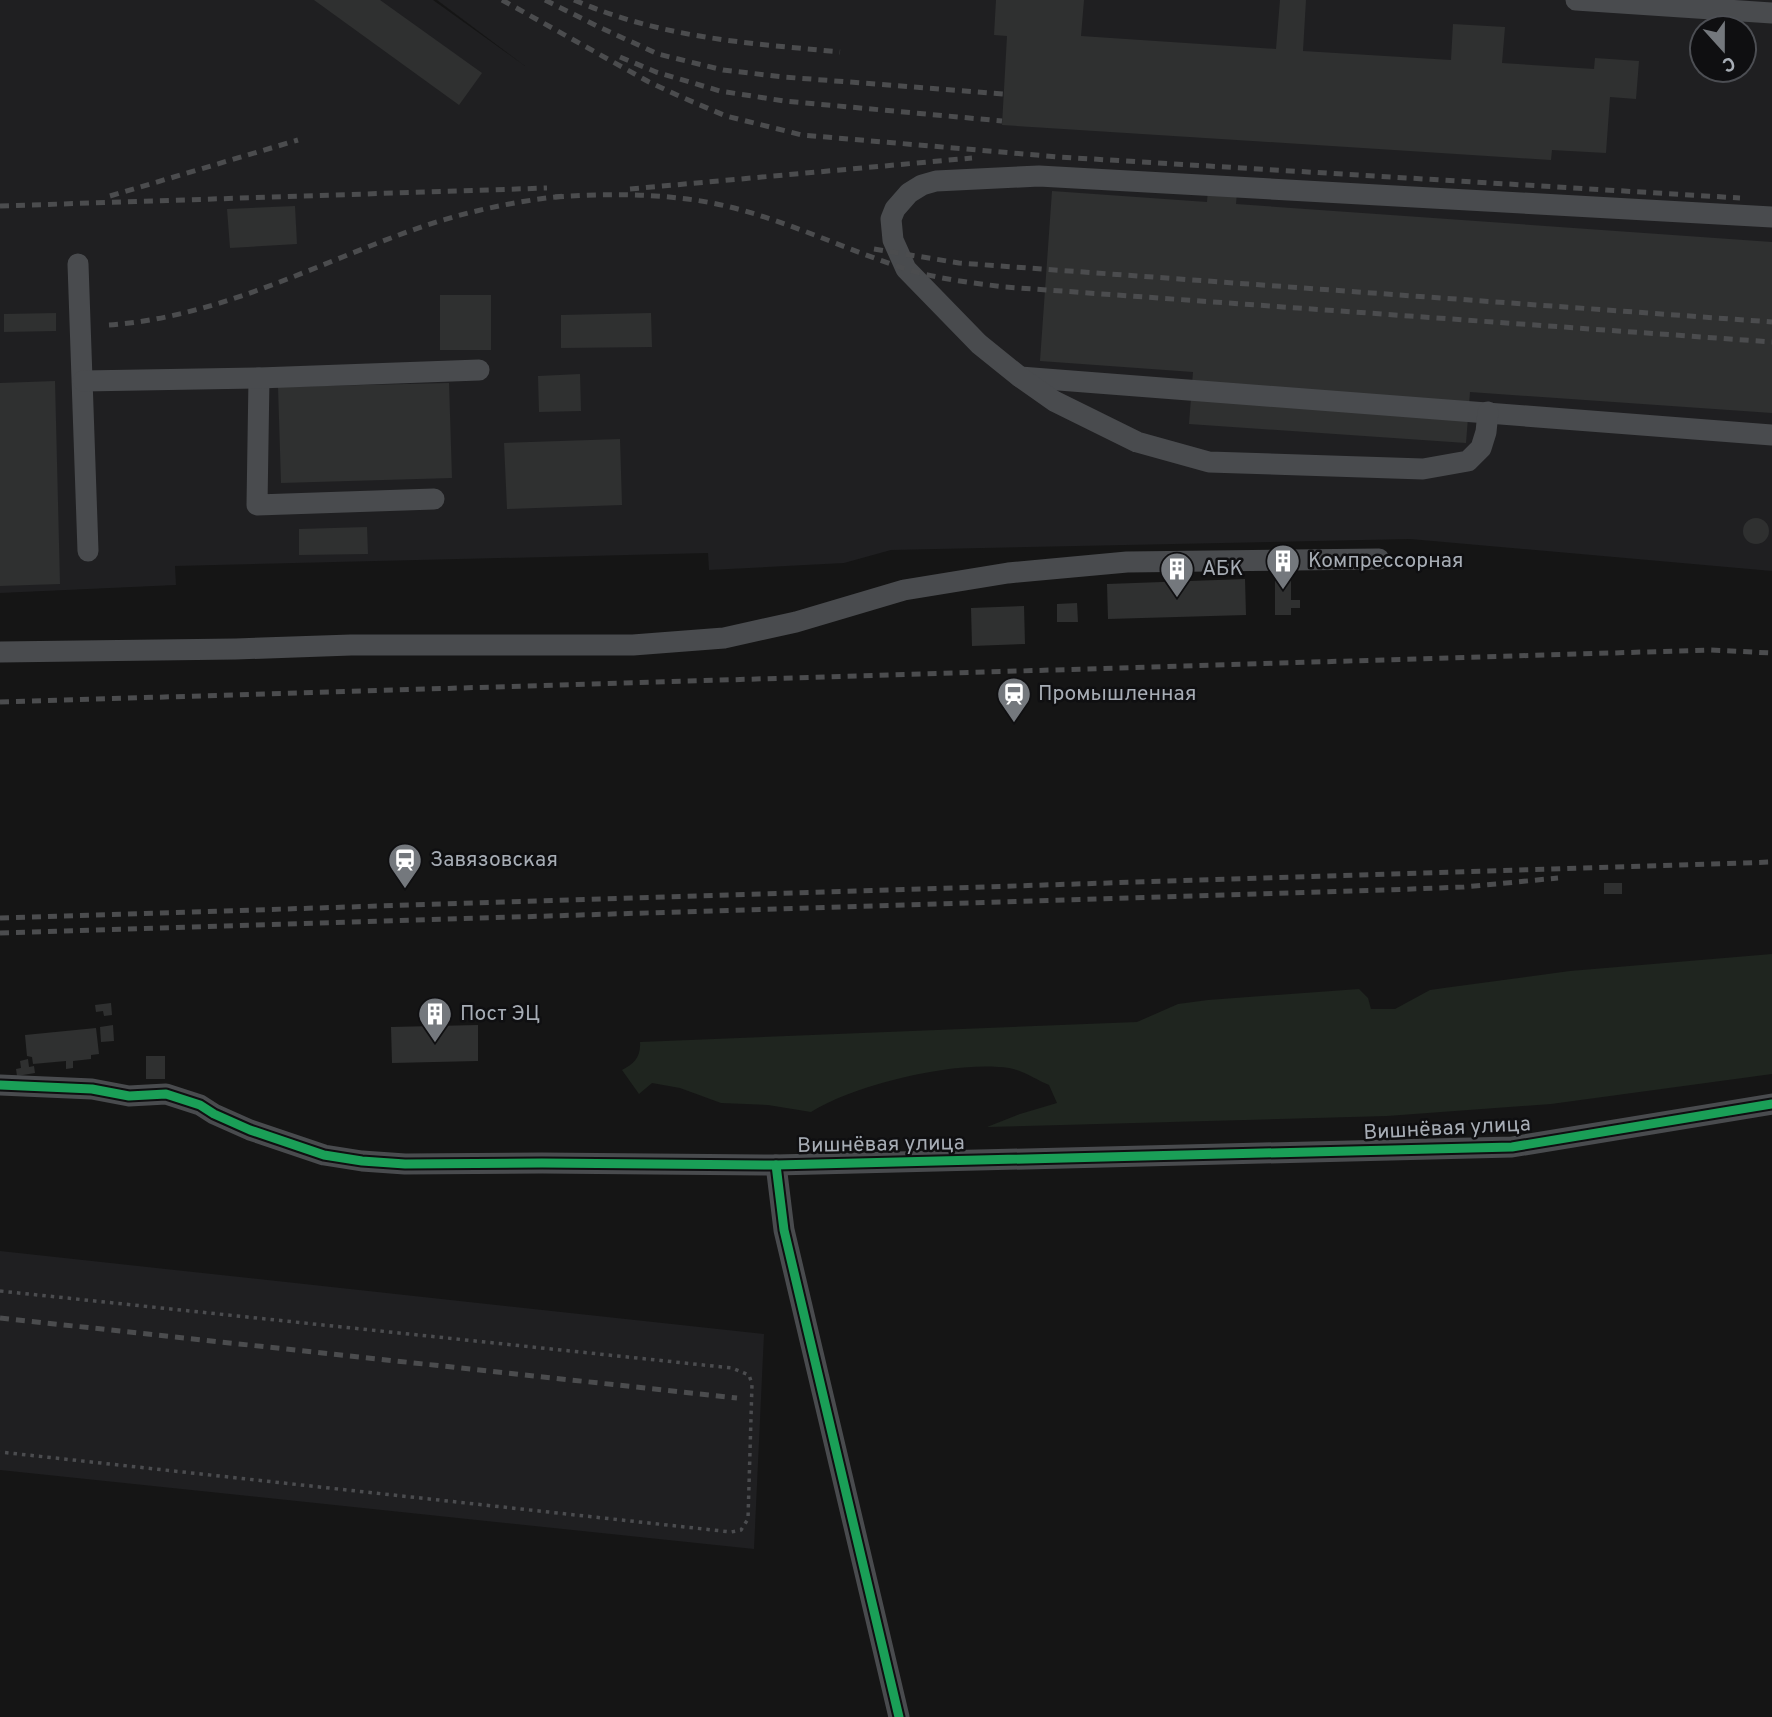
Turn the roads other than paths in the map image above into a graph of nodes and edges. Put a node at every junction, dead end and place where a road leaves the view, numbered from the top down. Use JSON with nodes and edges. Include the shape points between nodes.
{"nodes":[{"id":1,"x":1576,"y":0,"type":"edge"},
{"id":2,"x":1772,"y":13,"type":"edge"},
{"id":3,"x":1772,"y":217,"type":"edge"},
{"id":4,"x":78,"y":264,"type":"dead end"},
{"id":5,"x":479,"y":370,"type":"dead end"},
{"id":6,"x":1020,"y":377,"type":"junction"},
{"id":7,"x":259,"y":378,"type":"junction"},
{"id":8,"x":83,"y":381,"type":"junction"},
{"id":9,"x":1488,"y":412,"type":"junction"},
{"id":10,"x":1772,"y":435,"type":"edge"},
{"id":11,"x":433,"y":499,"type":"dead end"},
{"id":12,"x":88,"y":551,"type":"dead end"},
{"id":13,"x":1379,"y":559,"type":"dead end"},
{"id":14,"x":0,"y":652,"type":"edge"},
{"id":15,"x":0,"y":1085,"type":"edge"},
{"id":16,"x":1772,"y":1104,"type":"edge"},
{"id":17,"x":776,"y":1165,"type":"junction"},
{"id":18,"x":899,"y":1717,"type":"edge"}],
"edges":[{"from":1,"to":2,"type":"street"},
{"from":3,"to":6,"type":"street","via":[[1040,176],[922,185],[901,201],[891,219],[893,240],[906,269],[979,344]]},
{"from":4,"to":8,"type":"street"},
{"from":5,"to":7,"type":"street"},
{"from":6,"to":9,"type":"street"},
{"from":6,"to":9,"type":"street","via":[[1054,401],[1127,438],[1209,462],[1445,467],[1468,461],[1481,448]]},
{"from":7,"to":8,"type":"street"},
{"from":7,"to":11,"type":"street","via":[[257,505]]},
{"from":8,"to":12,"type":"street"},
{"from":9,"to":10,"type":"street"},
{"from":13,"to":14,"type":"street","via":[[1127,562],[1008,573],[904,590],[765,630],[656,643]]},
{"from":15,"to":17,"type":"street","name":"Вишнёвая улица","via":[[92,1088],[129,1096],[166,1094],[250,1130],[324,1155],[362,1161]]},
{"from":16,"to":17,"type":"street","name":"Вишнёвая улица","via":[[1512,1147]]},
{"from":17,"to":18,"type":"street","via":[[784,1230]]}]}
